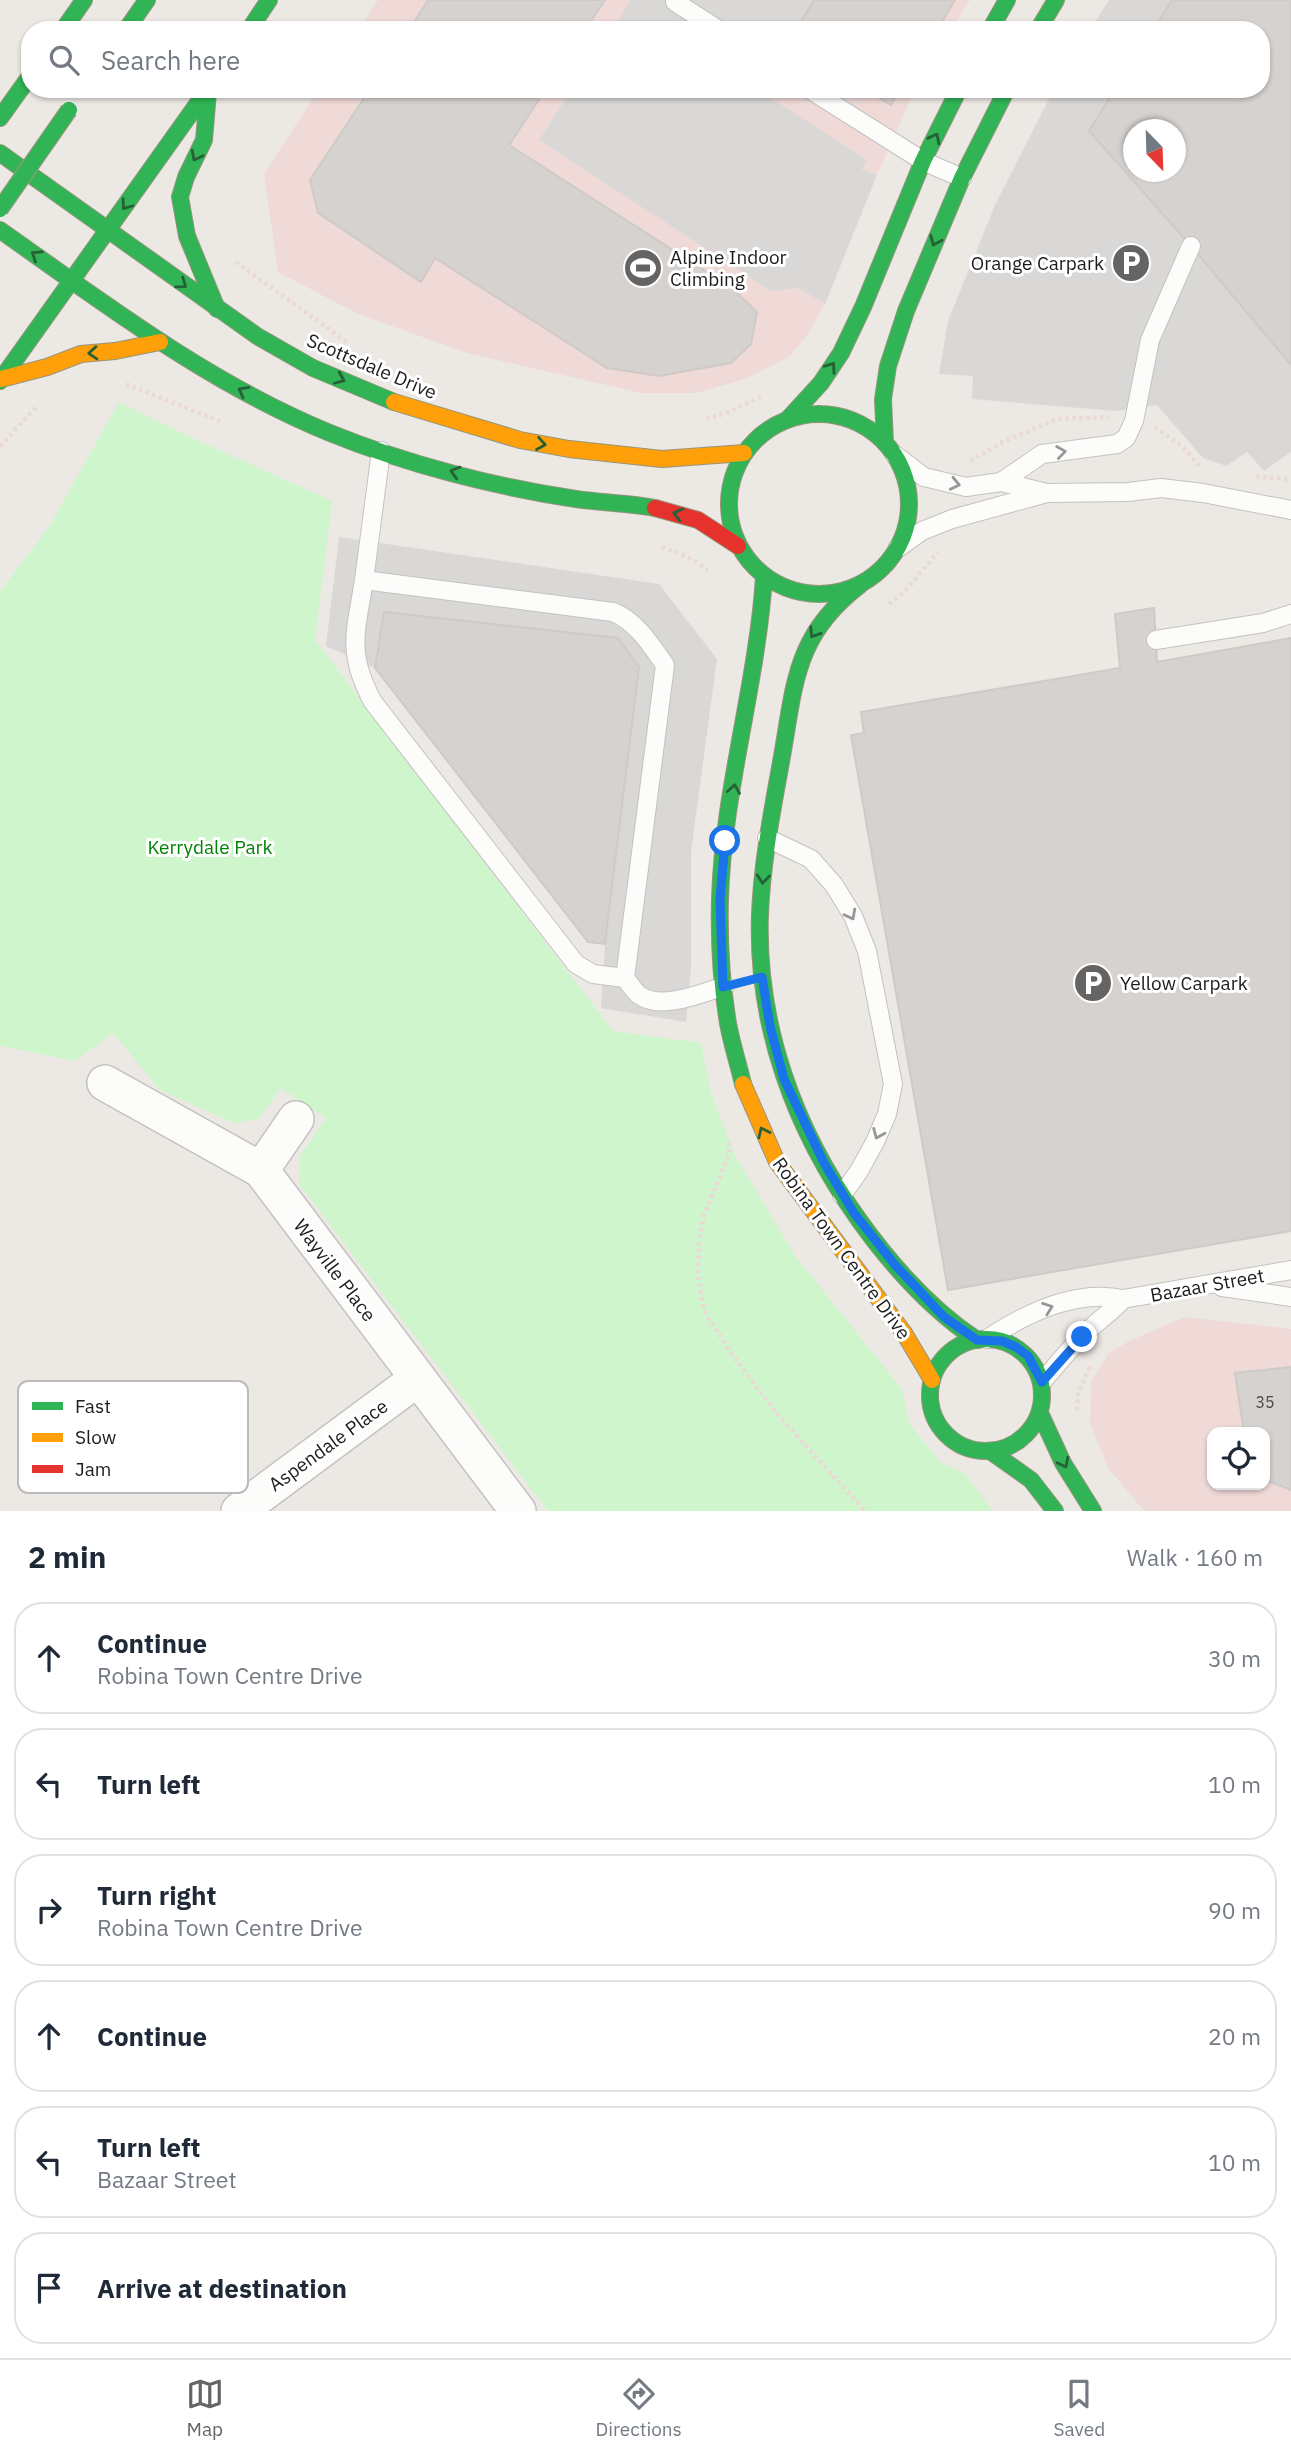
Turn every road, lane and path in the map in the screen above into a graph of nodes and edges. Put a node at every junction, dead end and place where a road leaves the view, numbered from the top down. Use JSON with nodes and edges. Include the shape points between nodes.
{"nodes":[{"id":1,"x":84,"y":0,"type":"edge"},
{"id":2,"x":147,"y":0,"type":"edge"},
{"id":3,"x":269,"y":0,"type":"edge"},
{"id":4,"x":1007,"y":0,"type":"edge"},
{"id":5,"x":1056,"y":0,"type":"edge"},
{"id":6,"x":675,"y":2,"type":"dead end"},
{"id":7,"x":69,"y":21,"type":"edge"},
{"id":8,"x":132,"y":21,"type":"edge"},
{"id":9,"x":255,"y":21,"type":"edge"},
{"id":10,"x":705,"y":21,"type":"edge"},
{"id":11,"x":995,"y":21,"type":"edge"},
{"id":12,"x":1043,"y":21,"type":"edge"},
{"id":13,"x":21,"y":88,"type":"edge"},
{"id":14,"x":202,"y":98,"type":"edge"},
{"id":15,"x":207,"y":98,"type":"edge"},
{"id":16,"x":824,"y":98,"type":"edge"},
{"id":17,"x":954,"y":98,"type":"edge"},
{"id":18,"x":1002,"y":98,"type":"edge"},
{"id":19,"x":73,"y":105,"type":"dead end"},
{"id":20,"x":0,"y":118,"type":"edge"},
{"id":21,"x":0,"y":153,"type":"edge"},
{"id":22,"x":923,"y":161,"type":"junction"},
{"id":23,"x":962,"y":178,"type":"junction"},
{"id":24,"x":0,"y":209,"type":"edge"},
{"id":25,"x":0,"y":230,"type":"edge"},
{"id":26,"x":107,"y":231,"type":"junction"},
{"id":27,"x":1191,"y":246,"type":"dead end"},
{"id":28,"x":228,"y":252,"type":"dead end"},
{"id":29,"x":72,"y":279,"type":"junction"},
{"id":30,"x":217,"y":309,"type":"junction"},
{"id":31,"x":160,"y":342,"type":"junction"},
{"id":32,"x":352,"y":345,"type":"dead end"},
{"id":33,"x":1,"y":380,"type":"edge"},
{"id":34,"x":767,"y":393,"type":"dead end"},
{"id":35,"x":44,"y":399,"type":"dead end"},
{"id":36,"x":788,"y":419,"type":"junction"},
{"id":37,"x":704,"y":420,"type":"dead end"},
{"id":38,"x":0,"y":446,"type":"edge"},
{"id":39,"x":890,"y":449,"type":"junction"},
{"id":40,"x":381,"y":451,"type":"junction"},
{"id":41,"x":744,"y":453,"type":"junction"},
{"id":42,"x":1001,"y":482,"type":"junction"},
{"id":43,"x":1046,"y":493,"type":"junction"},
{"id":44,"x":1291,"y":510,"type":"edge"},
{"id":45,"x":738,"y":545,"type":"junction"},
{"id":46,"x":944,"y":546,"type":"dead end"},
{"id":47,"x":898,"y":548,"type":"junction"},
{"id":48,"x":764,"y":577,"type":"junction"},
{"id":49,"x":364,"y":580,"type":"junction"},
{"id":50,"x":860,"y":585,"type":"junction"},
{"id":51,"x":884,"y":608,"type":"dead end"},
{"id":52,"x":1291,"y":614,"type":"edge"},
{"id":53,"x":1156,"y":640,"type":"dead end"},
{"id":54,"x":767,"y":838,"type":"junction"},
{"id":55,"x":625,"y":978,"type":"junction"},
{"id":56,"x":742,"y":982,"type":"junction"},
{"id":57,"x":105,"y":1083,"type":"dead end"},
{"id":58,"x":296,"y":1119,"type":"dead end"},
{"id":59,"x":261,"y":1170,"type":"junction"},
{"id":60,"x":842,"y":1195,"type":"junction"},
{"id":61,"x":1291,"y":1270,"type":"edge"},
{"id":62,"x":1205,"y":1285,"type":"junction"},
{"id":63,"x":1291,"y":1297,"type":"edge"},
{"id":64,"x":1123,"y":1299,"type":"junction"},
{"id":65,"x":982,"y":1339,"type":"junction"},
{"id":66,"x":1095,"y":1361,"type":"dead end"},
{"id":67,"x":417,"y":1380,"type":"junction"},
{"id":68,"x":932,"y":1380,"type":"junction"},
{"id":69,"x":1042,"y":1382,"type":"junction"},
{"id":70,"x":1040,"y":1413,"type":"junction"},
{"id":71,"x":1077,"y":1419,"type":"dead end"},
{"id":72,"x":990,"y":1451,"type":"junction"},
{"id":73,"x":239,"y":1511,"type":"edge"},
{"id":74,"x":518,"y":1511,"type":"edge"},
{"id":75,"x":1055,"y":1511,"type":"edge"},
{"id":76,"x":1093,"y":1511,"type":"edge"}],
"edges":[{"from":1,"to":7,"type":"main road"},
{"from":2,"to":8,"type":"main road"},
{"from":3,"to":9,"type":"main road"},
{"from":4,"to":11,"type":"main road"},
{"from":5,"to":12,"type":"main road"},
{"from":6,"to":10,"type":"lane"},
{"from":13,"to":20,"type":"main road"},
{"from":14,"to":26,"type":"main road","one_way":true},
{"from":15,"to":30,"type":"main road","one_way":true,"via":[[204,140],[180,197],[187,236]]},
{"from":16,"to":22,"type":"lane"},
{"from":22,"to":17,"type":"main road","one_way":true},
{"from":18,"to":23,"type":"main road"},
{"from":19,"to":24,"type":"main road","bridge":true},
{"from":21,"to":26,"type":"main road","name":"Scottsdale Drive"},
{"from":22,"to":23,"type":"lane"},
{"from":36,"to":22,"type":"main road","one_way":true,"via":[[841,353]]},
{"from":23,"to":39,"type":"main road","one_way":true,"via":[[888,366],[883,399]]},
{"from":29,"to":25,"type":"main road","one_way":true},
{"from":26,"to":29,"type":"main road"},
{"from":26,"to":30,"type":"main road","name":"Scottsdale Drive","one_way":true},
{"from":42,"to":27,"type":"lane","one_way":true,"via":[[1042,454],[1117,444],[1126,438],[1135,421],[1150,340]]},
{"from":28,"to":32,"type":"path"},
{"from":29,"to":31,"type":"main road"},
{"from":29,"to":33,"type":"main road"},
{"from":30,"to":41,"type":"main road","name":"Scottsdale Drive","one_way":true,"via":[[313,368],[450,421],[520,440],[618,455],[662,459]]},
{"from":31,"to":33,"type":"main road","one_way":true,"via":[[80,354]]},
{"from":40,"to":31,"type":"main road","one_way":true,"via":[[261,401]]},
{"from":34,"to":37,"type":"path"},
{"from":35,"to":38,"type":"path"},
{"from":36,"to":39,"type":"main road","via":[[840,416],[865,426]]},
{"from":36,"to":41,"type":"main road","via":[[763,433]]},
{"from":39,"to":42,"type":"lane","one_way":true,"via":[[924,477],[966,487]]},
{"from":39,"to":47,"type":"main road","via":[[905,477],[909,501],[907,525]]},
{"from":45,"to":40,"type":"main road","one_way":true,"via":[[696,519],[657,509],[566,498]]},
{"from":40,"to":49,"type":"lane"},
{"from":41,"to":45,"type":"main road","via":[[728,499],[729,523]]},
{"from":42,"to":43,"type":"lane"},
{"from":43,"to":44,"type":"lane","via":[[1161,488]]},
{"from":43,"to":47,"type":"lane","via":[[952,519],[922,531]]},
{"from":45,"to":48,"type":"main road"},
{"from":46,"to":51,"type":"path"},
{"from":47,"to":50,"type":"main road","via":[[882,569]]},
{"from":48,"to":50,"type":"main road","via":[[811,595]]},
{"from":56,"to":48,"type":"main road","name":"Robina Town Centre Drive","one_way":true,"via":[[720,900]]},
{"from":49,"to":55,"type":"lane","via":[[354,645],[356,663],[373,702],[576,964],[593,974]]},
{"from":49,"to":55,"type":"lane","via":[[613,612],[633,624],[665,665]]},
{"from":50,"to":54,"type":"main road","name":"Robina Town Centre Drive","one_way":true,"via":[[842,596],[804,648]]},
{"from":52,"to":53,"type":"lane"},
{"from":54,"to":56,"type":"main road","name":"Robina Town Centre Drive","one_way":true,"via":[[761,903]]},
{"from":54,"to":60,"type":"lane","one_way":true,"via":[[811,859],[853,916],[867,951],[893,1084],[875,1142]]},
{"from":55,"to":56,"type":"lane","via":[[640,996],[664,1002]]},
{"from":56,"to":60,"type":"main road","name":"Robina Town Centre Drive","via":[[770,1026],[784,1079]]},
{"from":68,"to":56,"type":"main road","name":"Robina Town Centre Drive","one_way":true,"via":[[904,1332],[777,1162],[744,1087],[727,1019]]},
{"from":57,"to":59,"type":"street","name":"Wayville Place"},
{"from":58,"to":59,"type":"street"},
{"from":59,"to":67,"type":"street","name":"Wayville Place"},
{"from":60,"to":65,"type":"main road","name":"Robina Town Centre Drive","via":[[944,1317]]},
{"from":61,"to":62,"type":"lane","name":"Bazaar Street"},
{"from":62,"to":63,"type":"lane"},
{"from":62,"to":64,"type":"lane","name":"Bazaar Street"},
{"from":65,"to":64,"type":"lane","name":"Bazaar Street","one_way":true,"via":[[1067,1301],[1088,1296]]},
{"from":64,"to":69,"type":"lane","name":"Bazaar Street"},
{"from":65,"to":68,"type":"main road","via":[[948,1353]]},
{"from":65,"to":69,"type":"main road","via":[[1016,1347],[1028,1356]]},
{"from":66,"to":71,"type":"path","via":[[1078,1394]]},
{"from":67,"to":73,"type":"street","name":"Aspendale Place"},
{"from":67,"to":74,"type":"street","name":"Wayville Place"},
{"from":68,"to":72,"type":"main road","via":[[931,1406],[942,1431],[972,1450]]},
{"from":69,"to":70,"type":"main road"},
{"from":70,"to":72,"type":"main road","via":[[1021,1440]]},
{"from":70,"to":76,"type":"main road","one_way":true,"via":[[1063,1463]]},
{"from":72,"to":75,"type":"main road","via":[[1031,1480]]}]}
